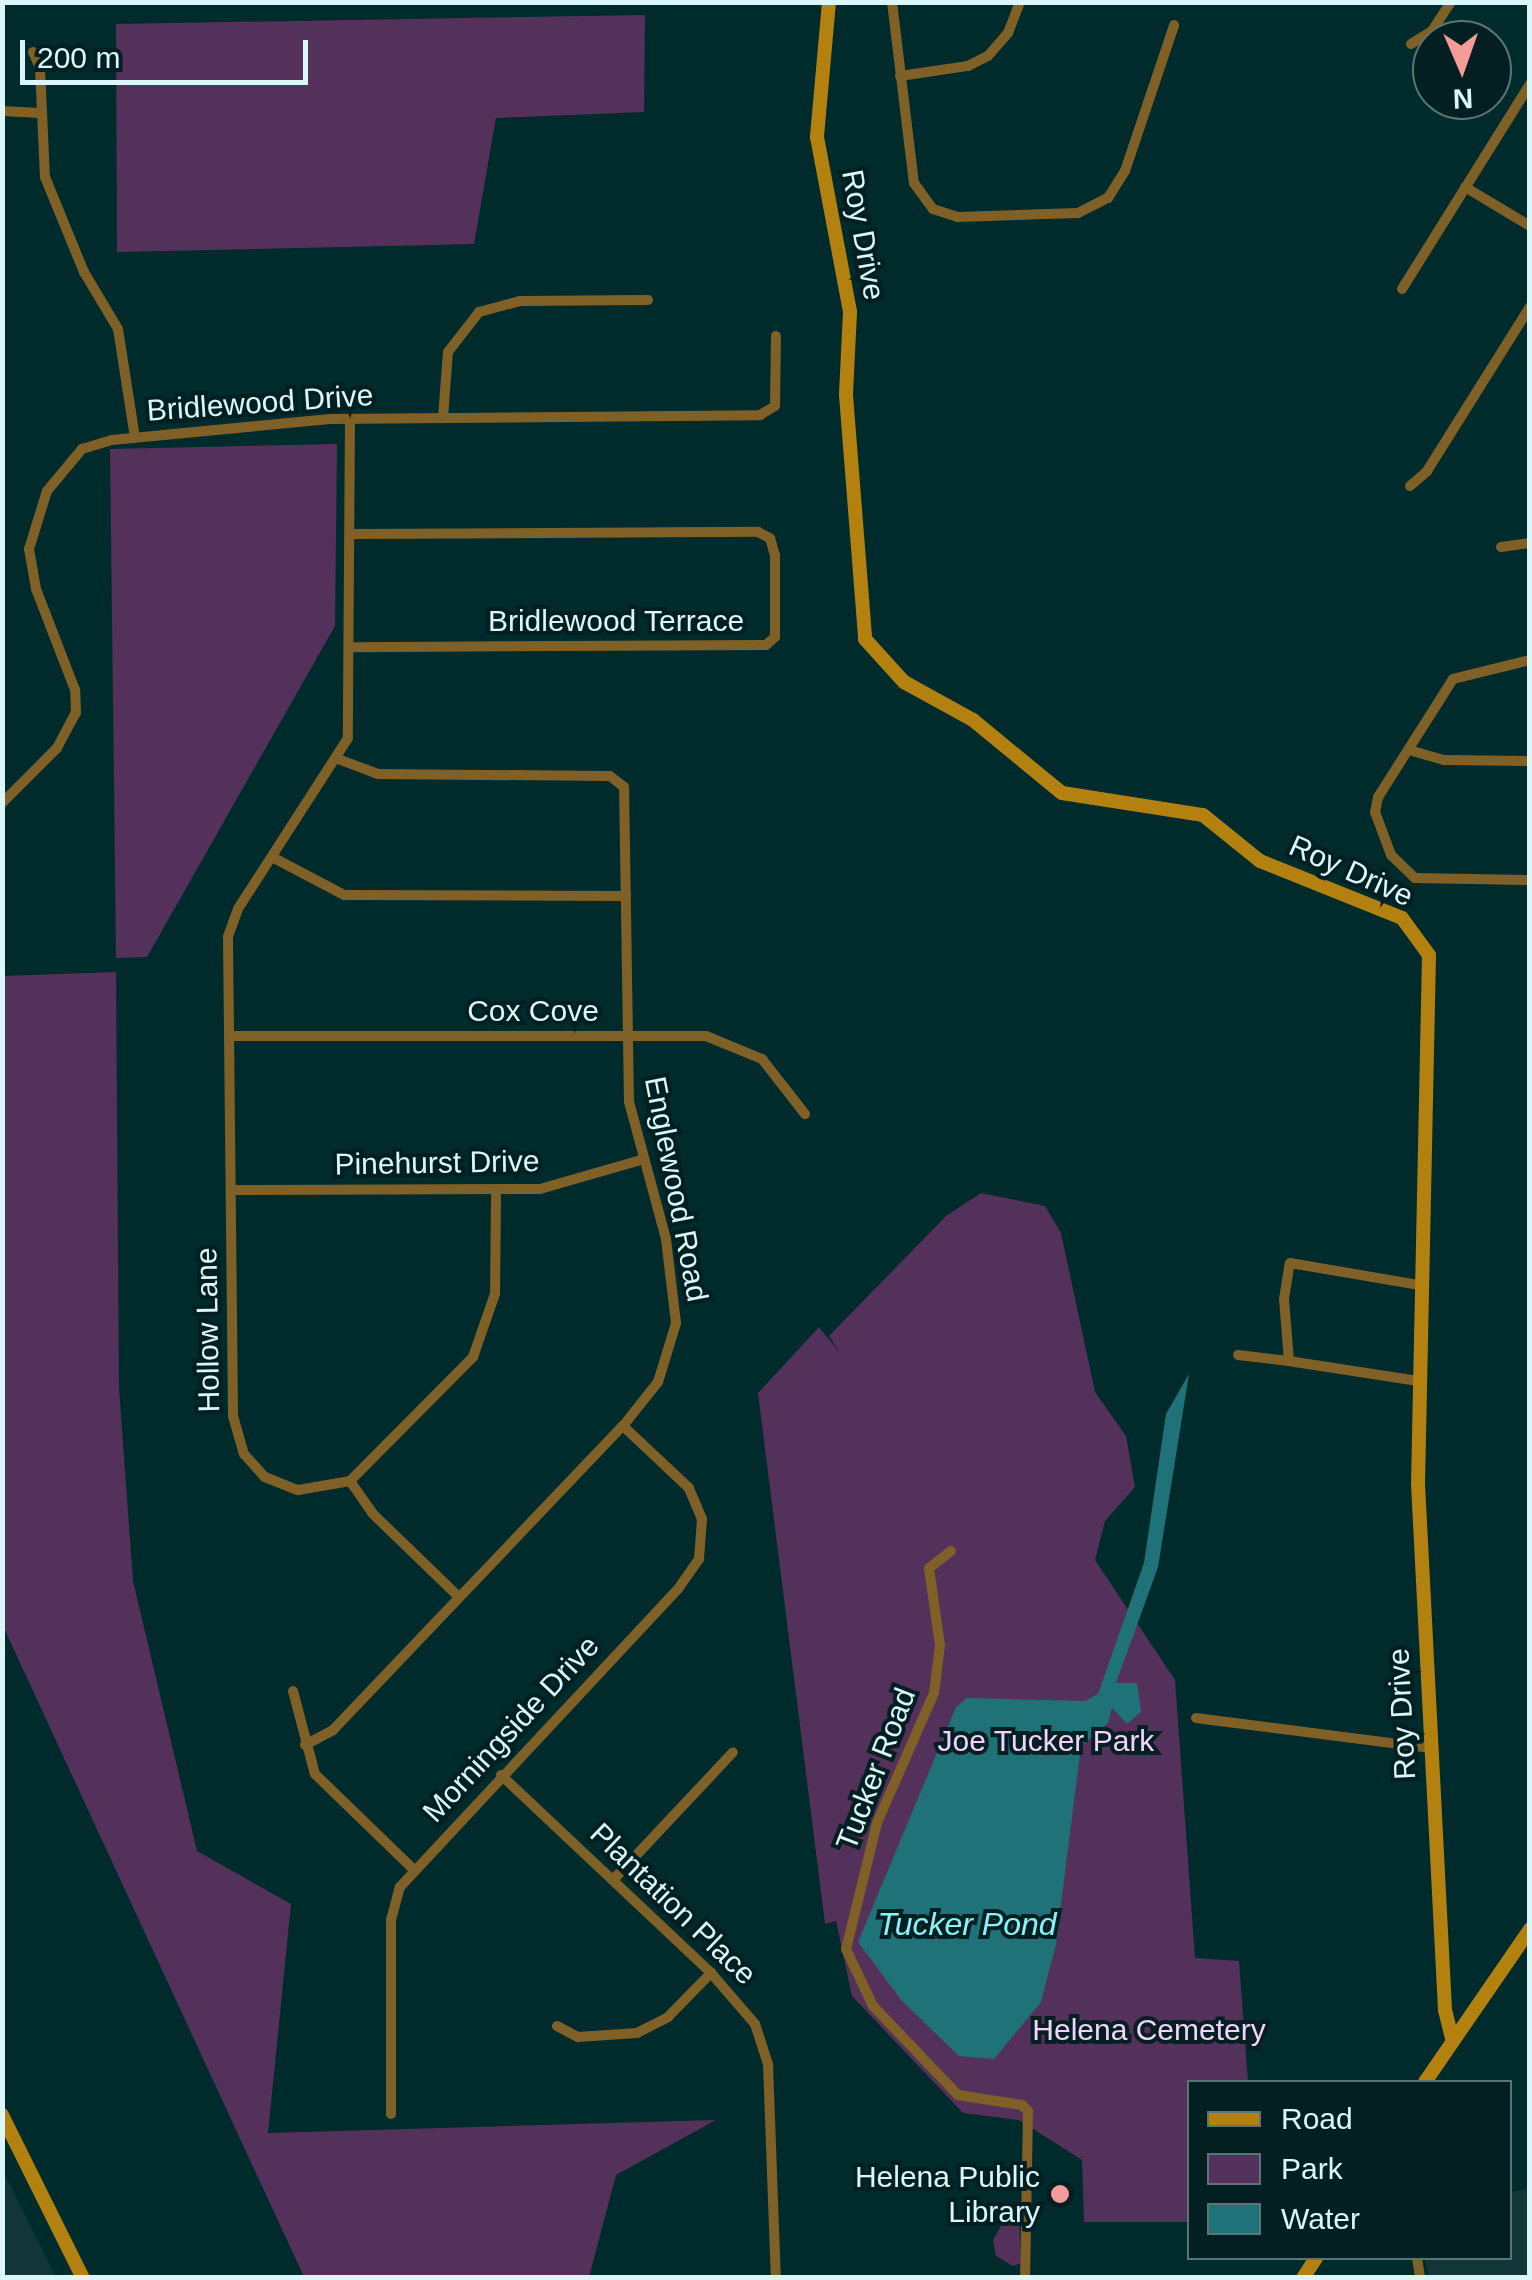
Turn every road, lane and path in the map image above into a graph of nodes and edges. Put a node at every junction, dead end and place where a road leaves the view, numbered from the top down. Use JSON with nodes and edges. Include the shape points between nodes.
{"nodes":[{"id":1,"x":829,"y":2,"type":"edge"},
{"id":2,"x":892,"y":2,"type":"edge"},
{"id":3,"x":1020,"y":2,"type":"edge"},
{"id":4,"x":1451,"y":2,"type":"edge"},
{"id":5,"x":1174,"y":25,"type":"dead end"},
{"id":6,"x":1411,"y":44,"type":"dead end"},
{"id":7,"x":33,"y":52,"type":"dead end"},
{"id":8,"x":900,"y":76,"type":"junction"},
{"id":9,"x":1530,"y":84,"type":"edge"},
{"id":10,"x":2,"y":111,"type":"edge"},
{"id":11,"x":40,"y":114,"type":"junction"},
{"id":12,"x":1465,"y":187,"type":"junction"},
{"id":13,"x":1530,"y":226,"type":"edge"},
{"id":14,"x":1402,"y":289,"type":"dead end"},
{"id":15,"x":648,"y":300,"type":"dead end"},
{"id":16,"x":1530,"y":307,"type":"edge"},
{"id":17,"x":776,"y":336,"type":"dead end"},
{"id":18,"x":443,"y":418,"type":"junction"},
{"id":19,"x":350,"y":419,"type":"junction"},
{"id":20,"x":134,"y":438,"type":"junction"},
{"id":21,"x":1410,"y":486,"type":"dead end"},
{"id":22,"x":350,"y":534,"type":"junction"},
{"id":23,"x":1530,"y":543,"type":"edge"},
{"id":24,"x":1501,"y":547,"type":"dead end"},
{"id":25,"x":351,"y":648,"type":"junction"},
{"id":26,"x":1530,"y":660,"type":"edge"},
{"id":27,"x":1409,"y":750,"type":"junction"},
{"id":28,"x":338,"y":759,"type":"junction"},
{"id":29,"x":1530,"y":761,"type":"edge"},
{"id":30,"x":2,"y":803,"type":"edge"},
{"id":31,"x":272,"y":857,"type":"junction"},
{"id":32,"x":1530,"y":880,"type":"edge"},
{"id":33,"x":626,"y":896,"type":"junction"},
{"id":34,"x":229,"y":1036,"type":"junction"},
{"id":35,"x":627,"y":1036,"type":"junction"},
{"id":36,"x":806,"y":1114,"type":"dead end"},
{"id":37,"x":641,"y":1160,"type":"junction"},
{"id":38,"x":230,"y":1190,"type":"junction"},
{"id":39,"x":496,"y":1190,"type":"junction"},
{"id":40,"x":1424,"y":1286,"type":"junction"},
{"id":41,"x":1238,"y":1354,"type":"dead end"},
{"id":42,"x":1290,"y":1361,"type":"junction"},
{"id":43,"x":1418,"y":1381,"type":"junction"},
{"id":44,"x":623,"y":1426,"type":"junction"},
{"id":45,"x":350,"y":1481,"type":"junction"},
{"id":46,"x":951,"y":1551,"type":"dead end"},
{"id":47,"x":459,"y":1597,"type":"junction"},
{"id":48,"x":294,"y":1691,"type":"dead end"},
{"id":49,"x":1196,"y":1718,"type":"dead end"},
{"id":50,"x":304,"y":1744,"type":"junction"},
{"id":51,"x":1431,"y":1748,"type":"junction"},
{"id":52,"x":734,"y":1752,"type":"dead end"},
{"id":53,"x":502,"y":1775,"type":"junction"},
{"id":54,"x":413,"y":1869,"type":"junction"},
{"id":55,"x":613,"y":1880,"type":"junction"},
{"id":56,"x":1530,"y":1929,"type":"edge"},
{"id":57,"x":711,"y":1973,"type":"junction"},
{"id":58,"x":557,"y":2026,"type":"dead end"},
{"id":59,"x":1453,"y":2041,"type":"junction"},
{"id":60,"x":1426,"y":2080,"type":"edge"},
{"id":61,"x":2,"y":2114,"type":"edge"},
{"id":62,"x":391,"y":2114,"type":"dead end"},
{"id":63,"x":775,"y":2276,"type":"edge"},
{"id":64,"x":83,"y":2278,"type":"edge"},
{"id":65,"x":1024,"y":2278,"type":"edge"}],
"edges":[{"from":1,"to":40,"type":"street","name":"Roy Drive","via":[[817,138],[850,312],[846,395],[865,639],[904,682],[973,720],[1062,793],[1196,812],[1260,860],[1414,928],[1429,955],[1430,981]]},
{"from":2,"to":8,"type":"street"},
{"from":3,"to":8,"type":"street","via":[[988,56],[968,66]]},
{"from":4,"to":6,"type":"street","via":[[1432,30]]},
{"from":5,"to":8,"type":"street","via":[[1120,182],[1100,205],[1078,213],[958,217],[933,209],[912,170]]},
{"from":7,"to":11,"type":"street","via":[[40,68]]},
{"from":9,"to":12,"type":"street"},
{"from":10,"to":11,"type":"street"},
{"from":11,"to":20,"type":"street","via":[[44,177],[84,272],[118,329]]},
{"from":12,"to":13,"type":"street"},
{"from":12,"to":14,"type":"street"},
{"from":15,"to":18,"type":"street","via":[[506,302],[467,321],[447,355]]},
{"from":16,"to":21,"type":"street","via":[[1436,458]]},
{"from":17,"to":18,"type":"street","name":"Bridlewood Drive","via":[[776,402],[760,416]]},
{"from":18,"to":19,"type":"street","name":"Bridlewood Drive"},
{"from":19,"to":20,"type":"street","name":"Bridlewood Drive"},
{"from":19,"to":22,"type":"street","name":"Hollow Lane"},
{"from":20,"to":30,"type":"street","name":"Bridlewood Drive","via":[[72,456],[40,510],[31,568],[71,676],[76,714],[57,748]]},
{"from":22,"to":25,"type":"street","name":"Hollow Lane"},
{"from":22,"to":25,"type":"street","name":"Bridlewood Terrace","via":[[758,532],[770,538],[775,555],[775,637],[766,645]]},
{"from":23,"to":24,"type":"street"},
{"from":25,"to":28,"type":"street","name":"Hollow Lane","via":[[350,722]]},
{"from":26,"to":27,"type":"street","via":[[1454,679]]},
{"from":27,"to":29,"type":"street","via":[[1445,760]]},
{"from":27,"to":32,"type":"street","via":[[1375,808],[1398,867],[1430,880]]},
{"from":28,"to":31,"type":"street","name":"Hollow Lane"},
{"from":28,"to":33,"type":"street","name":"Englewood Road","via":[[378,774],[616,779],[626,794]]},
{"from":31,"to":33,"type":"street","via":[[344,895]]},
{"from":31,"to":34,"type":"street","name":"Hollow Lane","via":[[229,930]]},
{"from":33,"to":35,"type":"street","name":"Englewood Road"},
{"from":34,"to":35,"type":"street","name":"Cox Cove"},
{"from":34,"to":38,"type":"street","name":"Hollow Lane"},
{"from":35,"to":36,"type":"street","name":"Cox Cove","via":[[706,1036],[738,1044],[773,1069]]},
{"from":35,"to":37,"type":"street","name":"Englewood Road","via":[[629,1102]]},
{"from":37,"to":39,"type":"street","name":"Pinehurst Drive","via":[[559,1186]]},
{"from":37,"to":44,"type":"street","name":"Englewood Road","via":[[662,1220],[676,1323],[658,1382]]},
{"from":38,"to":39,"type":"street","name":"Pinehurst Drive"},
{"from":38,"to":45,"type":"street","name":"Hollow Lane","via":[[239,1444],[255,1468],[280,1486],[324,1490]]},
{"from":39,"to":45,"type":"street","via":[[495,1294],[479,1346],[391,1446]]},
{"from":40,"to":42,"type":"street","via":[[1290,1263],[1283,1316]]},
{"from":40,"to":43,"type":"street","name":"Roy Drive"},
{"from":41,"to":42,"type":"street"},
{"from":42,"to":43,"type":"street"},
{"from":43,"to":51,"type":"street","name":"Roy Drive"},
{"from":44,"to":47,"type":"street","name":"Englewood Road"},
{"from":44,"to":53,"type":"street","name":"Morningside Drive","via":[[695,1497],[703,1530],[698,1559],[678,1589]]},
{"from":45,"to":47,"type":"street","via":[[372,1513]]},
{"from":46,"to":65,"type":"street","name":"Tucker Road","via":[[929,1568],[940,1646],[934,1693],[878,1822],[846,1949],[874,2006],[958,2095],[1028,2112]]},
{"from":47,"to":50,"type":"street","name":"Englewood Road","via":[[333,1730]]},
{"from":48,"to":50,"type":"street"},
{"from":49,"to":51,"type":"street"},
{"from":50,"to":54,"type":"street","via":[[320,1781]]},
{"from":51,"to":59,"type":"street","name":"Roy Drive","via":[[1444,2010]]},
{"from":52,"to":55,"type":"street"},
{"from":53,"to":54,"type":"street","name":"Morningside Drive"},
{"from":53,"to":55,"type":"street","name":"Plantation Place"},
{"from":54,"to":62,"type":"street","name":"Morningside Drive","via":[[391,1920]]},
{"from":55,"to":57,"type":"street","name":"Plantation Place"},
{"from":56,"to":59,"type":"street"},
{"from":57,"to":58,"type":"street","via":[[668,2017],[636,2033],[578,2037]]},
{"from":57,"to":63,"type":"street","name":"Plantation Place","via":[[739,2000],[765,2050]]},
{"from":59,"to":60,"type":"street"},
{"from":61,"to":64,"type":"street"}]}
